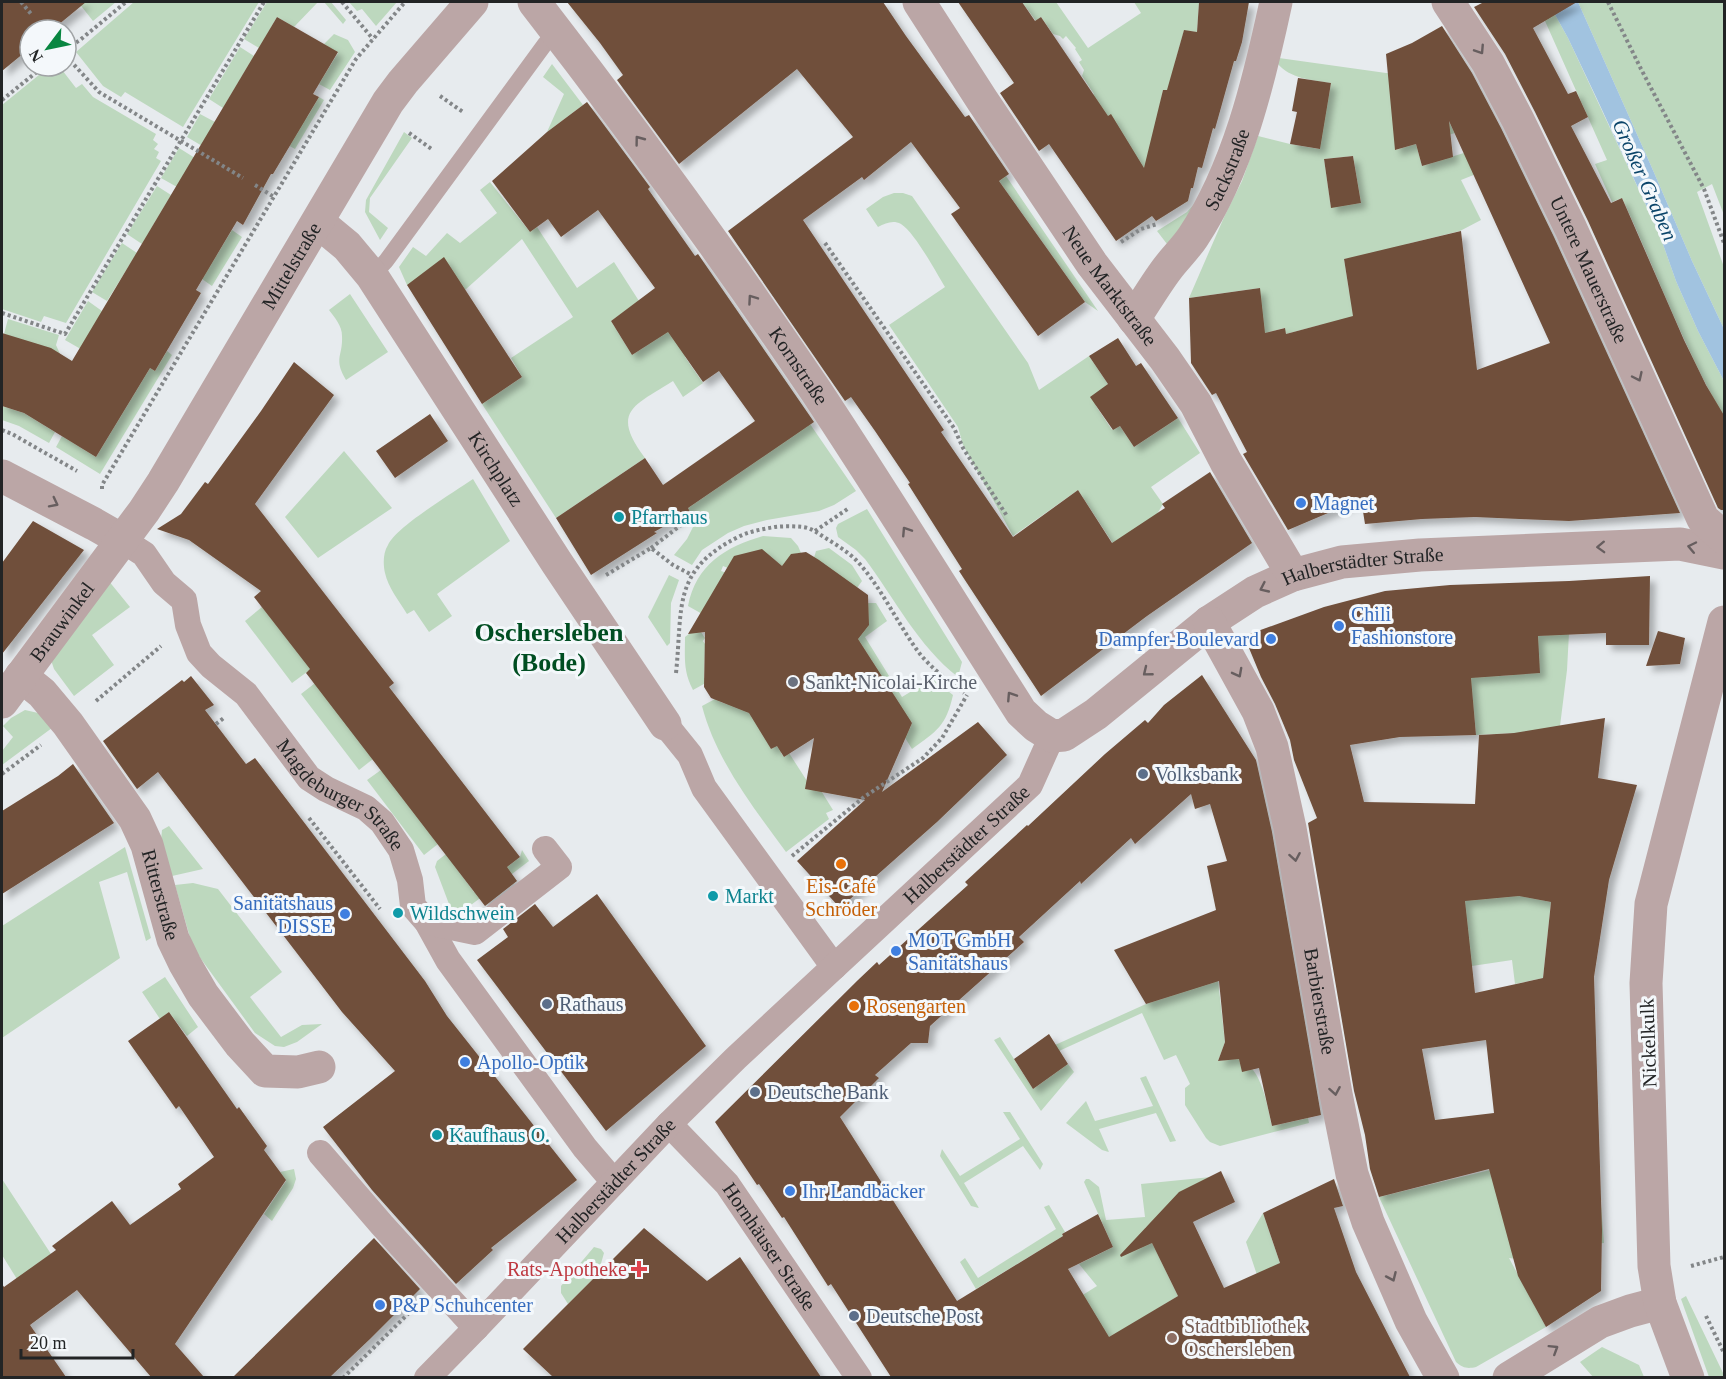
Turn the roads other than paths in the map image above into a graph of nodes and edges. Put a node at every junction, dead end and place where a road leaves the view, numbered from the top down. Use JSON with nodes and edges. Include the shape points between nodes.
{"nodes":[{"id":1,"x":472,"y":2,"type":"edge"},
{"id":2,"x":534,"y":2,"type":"edge"},
{"id":3,"x":919,"y":2,"type":"edge"},
{"id":4,"x":1276,"y":2,"type":"edge"},
{"id":5,"x":1448,"y":2,"type":"edge"},
{"id":6,"x":557,"y":30,"type":"junction"},
{"id":7,"x":318,"y":222,"type":"junction"},
{"id":8,"x":372,"y":276,"type":"junction"},
{"id":9,"x":1134,"y":319,"type":"junction"},
{"id":10,"x":2,"y":476,"type":"edge"},
{"id":11,"x":1725,"y":538,"type":"edge"},
{"id":12,"x":122,"y":540,"type":"junction"},
{"id":13,"x":1725,"y":553,"type":"edge"},
{"id":14,"x":1293,"y":575,"type":"junction"},
{"id":15,"x":1209,"y":622,"type":"junction"},
{"id":16,"x":1725,"y":622,"type":"edge"},
{"id":17,"x":21,"y":676,"type":"junction"},
{"id":18,"x":2,"y":702,"type":"edge"},
{"id":19,"x":665,"y":724,"type":"joint"},
{"id":20,"x":1052,"y":736,"type":"junction"},
{"id":21,"x":552,"y":858,"type":"dead end"},
{"id":22,"x":426,"y":922,"type":"junction"},
{"id":23,"x":834,"y":967,"type":"junction"},
{"id":24,"x":319,"y":1067,"type":"dead end"},
{"id":25,"x":669,"y":1124,"type":"junction"},
{"id":26,"x":320,"y":1153,"type":"dead end"},
{"id":27,"x":614,"y":1182,"type":"junction"},
{"id":28,"x":1660,"y":1303,"type":"junction"},
{"id":29,"x":476,"y":1328,"type":"junction"},
{"id":30,"x":427,"y":1377,"type":"edge"},
{"id":31,"x":859,"y":1377,"type":"edge"},
{"id":32,"x":1443,"y":1377,"type":"edge"},
{"id":33,"x":1509,"y":1377,"type":"edge"},
{"id":34,"x":1688,"y":1377,"type":"edge"}],
"edges":[{"from":1,"to":7,"type":"street","name":"Mittelstraße","via":[[388,102]]},
{"from":2,"to":6,"type":"street","name":"Kornstraße"},
{"from":3,"to":9,"type":"street","name":"Neue Marktstraße","via":[[1079,244]]},
{"from":4,"to":9,"type":"street","name":"Sackstraße","via":[[1230,168],[1192,238]]},
{"from":5,"to":11,"type":"street","name":"Untere Mauerstraße","one_way":true,"via":[[1488,63],[1523,130],[1703,519]]},
{"from":6,"to":8,"type":"lane"},
{"from":20,"to":6,"type":"street","name":"Kornstraße","one_way":true,"via":[[1021,712],[778,336]]},
{"from":7,"to":8,"type":"street","name":"Kirchplatz","via":[[348,246]]},
{"from":7,"to":12,"type":"street","name":"Mittelstraße","via":[[163,482]]},
{"from":8,"to":19,"type":"street","name":"Kirchplatz"},
{"from":9,"to":14,"type":"street","name":"Neue Marktstraße","via":[[1196,404]]},
{"from":10,"to":12,"type":"street","name":"Magdeburger Straße","one_way":true},
{"from":12,"to":17,"type":"street","name":"Brauwinkel"},
{"from":12,"to":22,"type":"street","name":"Magdeburger Straße","via":[[144,554],[164,583],[184,600],[199,653],[246,694],[309,778],[366,808],[382,822],[401,850],[413,906]]},
{"from":13,"to":14,"type":"street","name":"Halberstädter Straße","one_way":true,"via":[[1680,544],[1420,555],[1342,562]]},
{"from":14,"to":15,"type":"street","name":"Halberstädter Straße","one_way":true,"via":[[1255,592]]},
{"from":15,"to":20,"type":"street","name":"Halberstädter Straße","one_way":true,"via":[[1096,714],[1064,735]]},
{"from":15,"to":32,"type":"street","name":"Barbierstraße","one_way":true,"via":[[1258,711],[1272,747],[1352,1174],[1406,1310]]},
{"from":16,"to":28,"type":"street","name":"Nickelkulk","via":[[1652,904],[1646,983],[1654,1266]]},
{"from":17,"to":18,"type":"street","name":"Brauwinkel"},
{"from":17,"to":24,"type":"street","name":"Ritterstraße","via":[[42,693],[68,724],[135,819],[147,845],[173,939],[203,995],[240,1044],[265,1071],[298,1072]]},
{"from":19,"to":23,"type":"street","via":[[690,755],[704,788]]},
{"from":20,"to":23,"type":"street","name":"Halberstädter Straße","via":[[1030,785]]},
{"from":21,"to":22,"type":"street","via":[[475,932]]},
{"from":22,"to":27,"type":"street","name":"Magdeburger Straße","via":[[454,969]]},
{"from":23,"to":25,"type":"street","name":"Halberstädter Straße"},
{"from":25,"to":27,"type":"street","name":"Halberstädter Straße"},
{"from":25,"to":31,"type":"street","name":"Hornhäuser Straße","via":[[727,1184]]},
{"from":26,"to":29,"type":"street"},
{"from":27,"to":29,"type":"street","name":"Halberstädter Straße"},
{"from":33,"to":28,"type":"street","one_way":true,"via":[[1600,1322]]},
{"from":28,"to":34,"type":"street","name":"Nickelkulk"},
{"from":29,"to":30,"type":"street","name":"Halberstädter Straße"}]}
